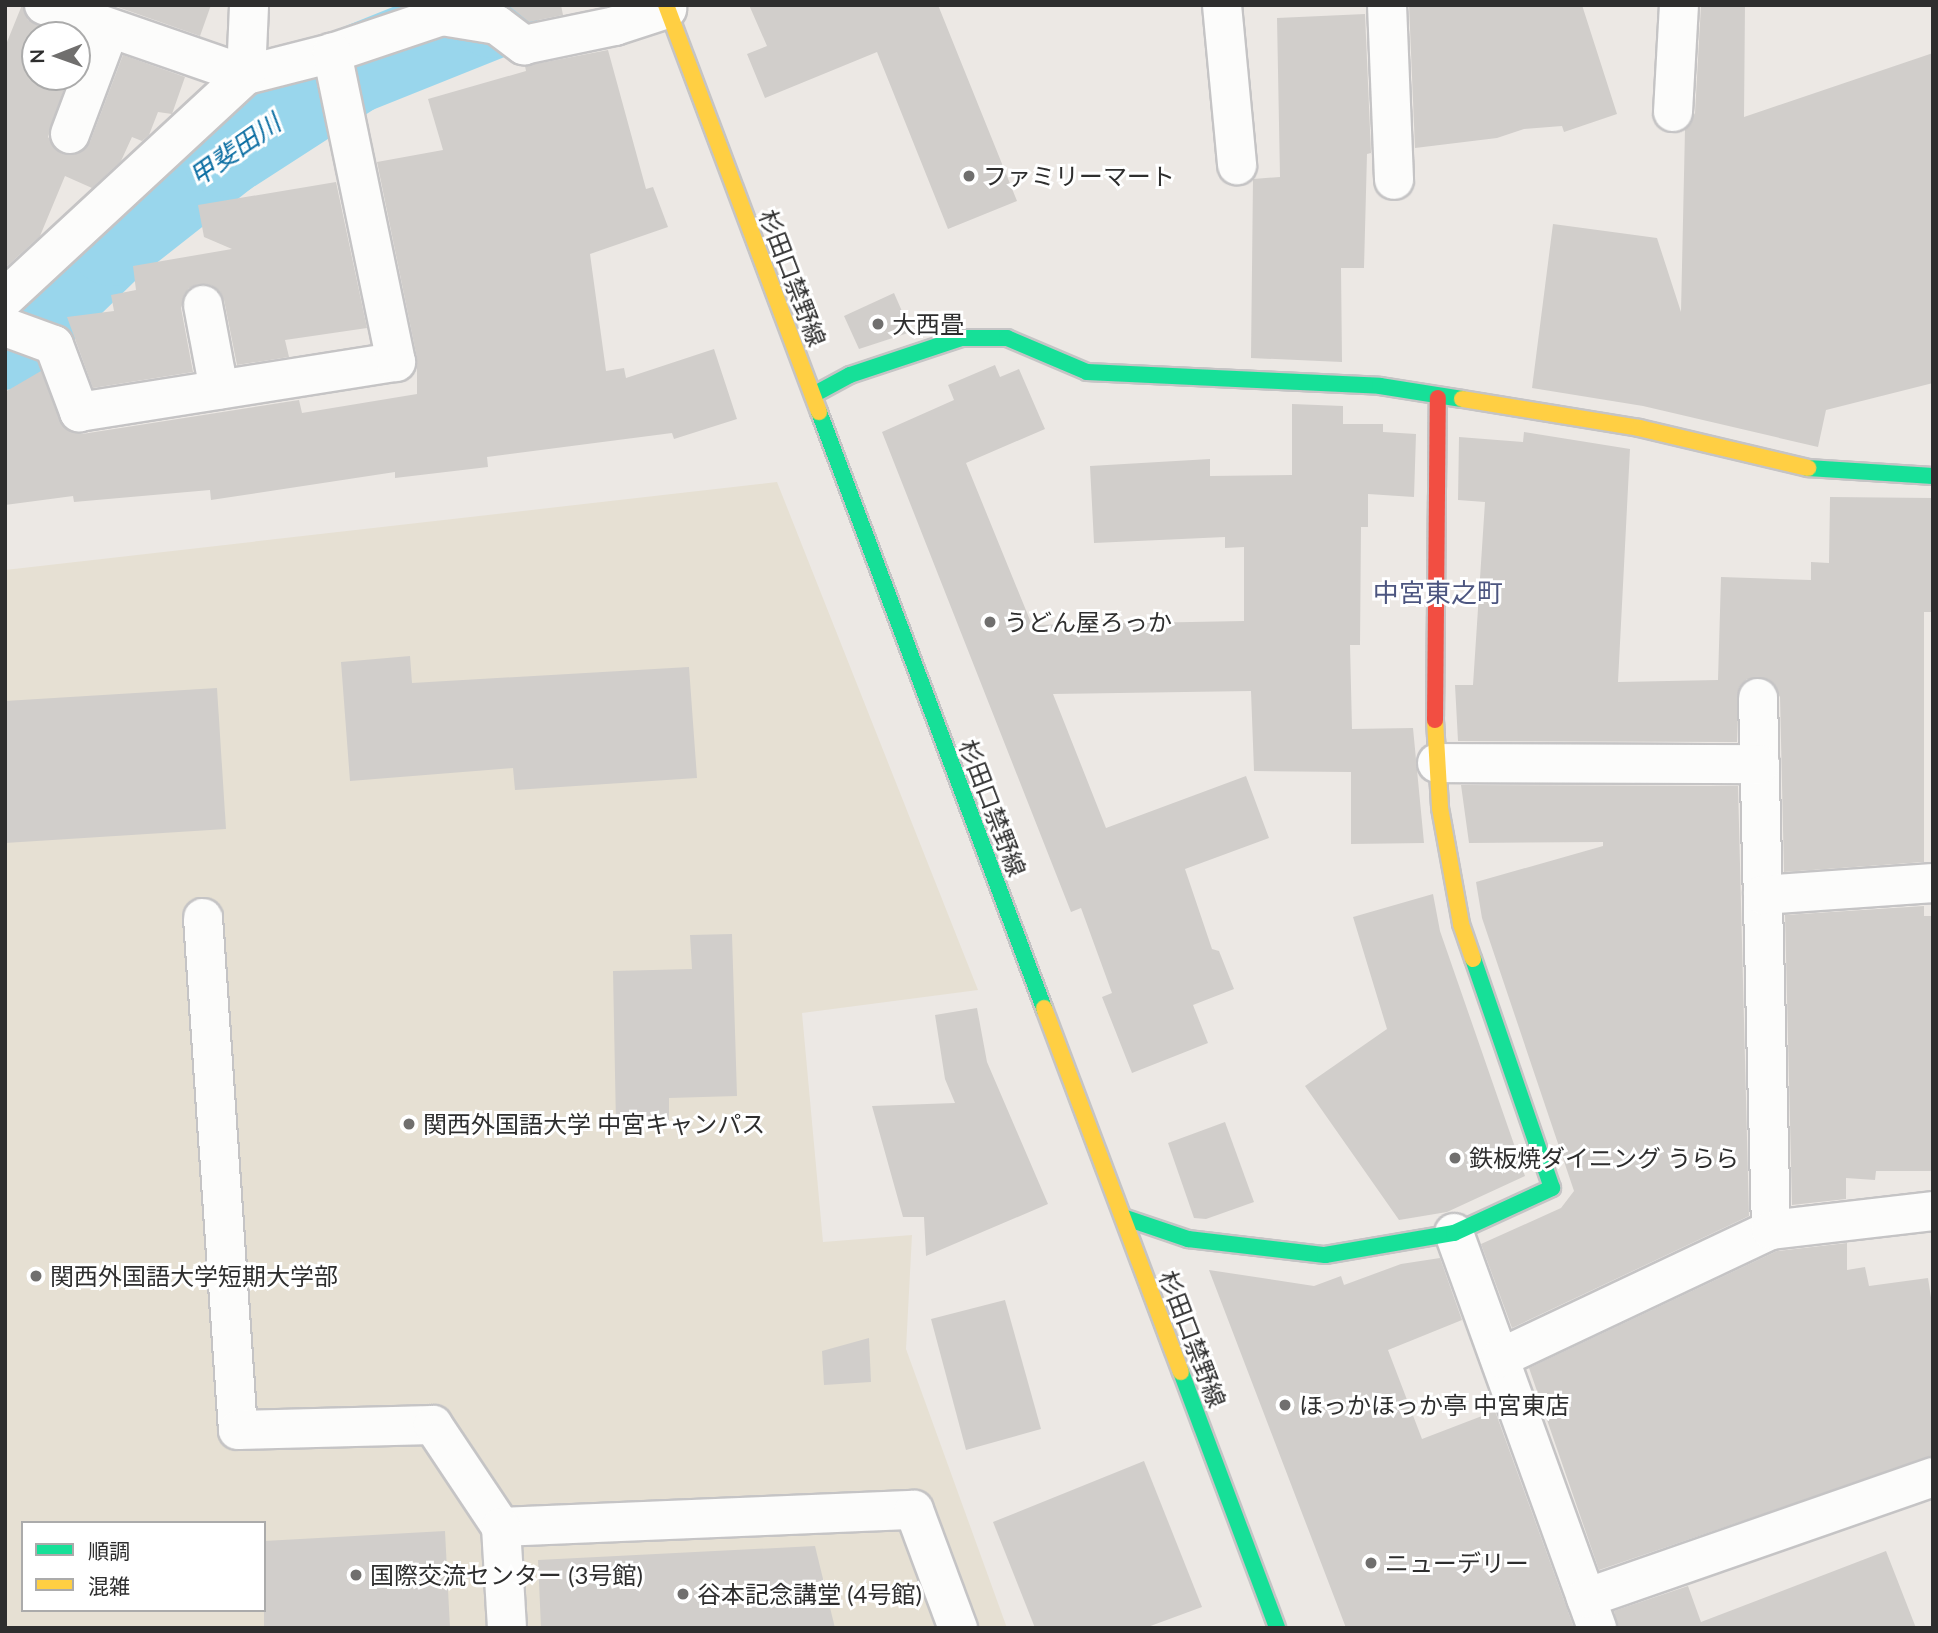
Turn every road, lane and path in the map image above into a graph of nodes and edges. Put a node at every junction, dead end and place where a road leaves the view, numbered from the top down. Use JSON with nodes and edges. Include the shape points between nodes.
{"nodes":[{"id":1,"x":44,"y":5,"type":"edge"},
{"id":2,"x":249,"y":5,"type":"edge"},
{"id":3,"x":1222,"y":5,"type":"edge"},
{"id":4,"x":1387,"y":5,"type":"edge"},
{"id":5,"x":1679,"y":5,"type":"edge"},
{"id":6,"x":666,"y":7,"type":"edge"},
{"id":7,"x":425,"y":16,"type":"edge"},
{"id":8,"x":109,"y":30,"type":"junction"},
{"id":9,"x":332,"y":55,"type":"junction"},
{"id":10,"x":246,"y":75,"type":"junction"},
{"id":11,"x":1673,"y":112,"type":"dead end"},
{"id":12,"x":70,"y":134,"type":"dead end"},
{"id":13,"x":1237,"y":165,"type":"dead end"},
{"id":14,"x":1394,"y":180,"type":"dead end"},
{"id":15,"x":5,"y":298,"type":"edge"},
{"id":16,"x":203,"y":304,"type":"dead end"},
{"id":17,"x":5,"y":327,"type":"edge"},
{"id":18,"x":219,"y":390,"type":"junction"},
{"id":19,"x":813,"y":395,"type":"junction"},
{"id":20,"x":1438,"y":398,"type":"junction"},
{"id":21,"x":1933,"y":476,"type":"edge"},
{"id":22,"x":1758,"y":698,"type":"dead end"},
{"id":23,"x":1437,"y":763,"type":"junction"},
{"id":24,"x":1760,"y":764,"type":"junction"},
{"id":25,"x":1933,"y":883,"type":"edge"},
{"id":26,"x":1763,"y":895,"type":"junction"},
{"id":27,"x":203,"y":918,"type":"dead end"},
{"id":28,"x":1933,"y":1211,"type":"edge"},
{"id":29,"x":1123,"y":1217,"type":"junction"},
{"id":30,"x":1771,"y":1230,"type":"junction"},
{"id":31,"x":1454,"y":1233,"type":"junction"},
{"id":32,"x":1500,"y":1358,"type":"junction"},
{"id":33,"x":1933,"y":1477,"type":"edge"},
{"id":34,"x":501,"y":1527,"type":"junction"},
{"id":35,"x":1591,"y":1613,"type":"edge"},
{"id":36,"x":507,"y":1628,"type":"edge"},
{"id":37,"x":958,"y":1628,"type":"edge"},
{"id":38,"x":1277,"y":1628,"type":"edge"}],
"edges":[{"from":1,"to":8,"type":"street"},
{"from":2,"to":10,"type":"street"},
{"from":3,"to":13,"type":"street"},
{"from":4,"to":14,"type":"street"},
{"from":5,"to":11,"type":"street"},
{"from":6,"to":7,"type":"street","via":[[615,26],[524,45],[497,25]]},
{"from":6,"to":19,"type":"street","name":"杉田口禁野線"},
{"from":7,"to":9,"type":"street"},
{"from":8,"to":10,"type":"street"},
{"from":8,"to":12,"type":"street"},
{"from":9,"to":10,"type":"street"},
{"from":9,"to":18,"type":"street","via":[[396,362]]},
{"from":10,"to":15,"type":"street"},
{"from":16,"to":18,"type":"street"},
{"from":17,"to":18,"type":"street","via":[[54,345],[79,412]]},
{"from":19,"to":20,"type":"street","via":[[850,375],[961,338],[1007,338],[1087,372],[1380,386]]},
{"from":19,"to":29,"type":"street","name":"杉田口禁野線"},
{"from":20,"to":21,"type":"street","via":[[1639,428],[1800,468]]},
{"from":20,"to":23,"type":"street","via":[[1433,679]]},
{"from":22,"to":24,"type":"street"},
{"from":23,"to":24,"type":"street"},
{"from":23,"to":31,"type":"street","via":[[1440,808],[1461,924],[1552,1188]]},
{"from":24,"to":26,"type":"street"},
{"from":25,"to":26,"type":"street"},
{"from":26,"to":30,"type":"street"},
{"from":27,"to":34,"type":"street","via":[[239,1430],[433,1425]]},
{"from":28,"to":30,"type":"street"},
{"from":29,"to":31,"type":"street","via":[[1188,1239],[1325,1255]]},
{"from":29,"to":38,"type":"street","name":"杉田口禁野線"},
{"from":30,"to":32,"type":"street"},
{"from":31,"to":32,"type":"street"},
{"from":32,"to":35,"type":"street"},
{"from":33,"to":35,"type":"street"},
{"from":34,"to":36,"type":"street"},
{"from":34,"to":37,"type":"street","via":[[914,1510]]}]}
